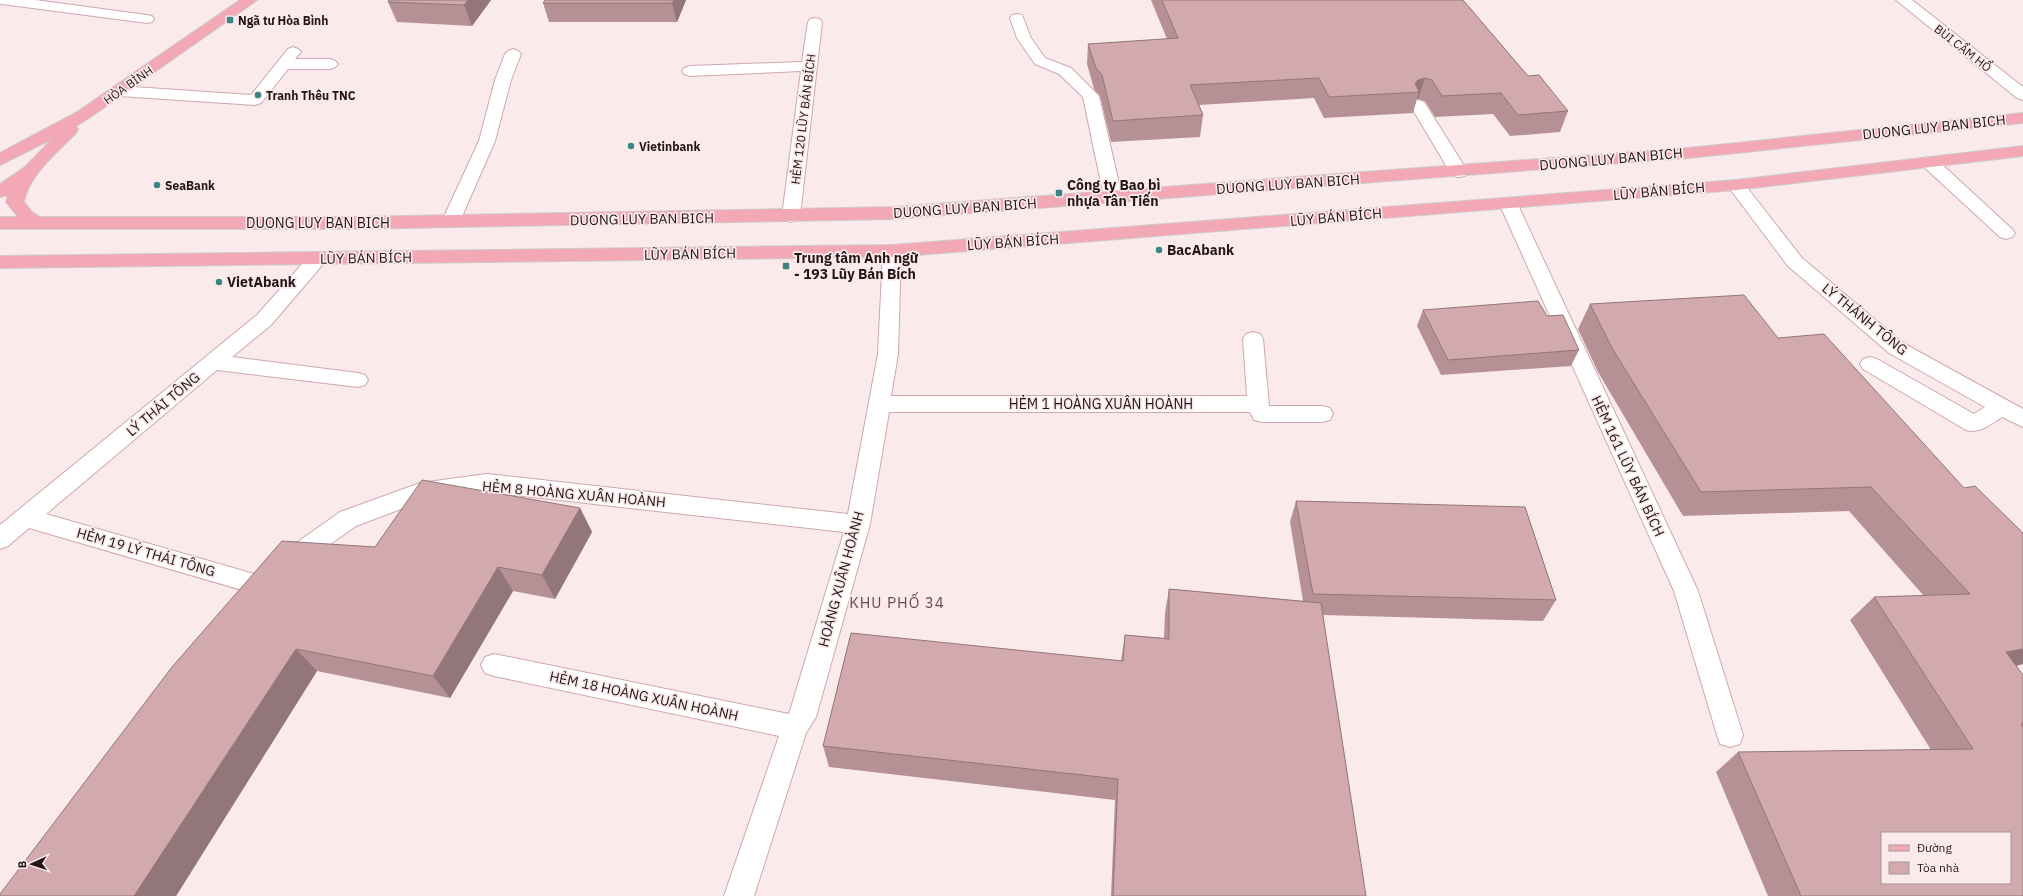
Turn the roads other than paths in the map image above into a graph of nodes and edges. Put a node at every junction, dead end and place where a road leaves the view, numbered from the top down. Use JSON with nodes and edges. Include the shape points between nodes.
{"nodes":[{"id":1,"x":2,"y":0,"type":"edge"},
{"id":2,"x":250,"y":0,"type":"edge"},
{"id":3,"x":1903,"y":0,"type":"edge"},
{"id":4,"x":1017,"y":18,"type":"dead end"},
{"id":5,"x":148,"y":19,"type":"dead end"},
{"id":6,"x":815,"y":22,"type":"dead end"},
{"id":7,"x":513,"y":54,"type":"dead end"},
{"id":8,"x":330,"y":64,"type":"dead end"},
{"id":9,"x":810,"y":66,"type":"junction"},
{"id":10,"x":690,"y":70,"type":"dead end"},
{"id":11,"x":119,"y":90,"type":"junction"},
{"id":12,"x":2023,"y":95,"type":"edge"},
{"id":13,"x":1418,"y":105,"type":"edge"},
{"id":14,"x":84,"y":115,"type":"junction"},
{"id":15,"x":2023,"y":118,"type":"edge"},
{"id":16,"x":2023,"y":151,"type":"edge"},
{"id":17,"x":0,"y":160,"type":"edge"},
{"id":18,"x":1929,"y":162,"type":"junction"},
{"id":19,"x":31,"y":171,"type":"junction"},
{"id":20,"x":1459,"y":172,"type":"junction"},
{"id":21,"x":1736,"y":185,"type":"junction"},
{"id":22,"x":0,"y":192,"type":"edge"},
{"id":23,"x":1112,"y":197,"type":"junction"},
{"id":24,"x":1508,"y":203,"type":"junction"},
{"id":25,"x":791,"y":216,"type":"junction"},
{"id":26,"x":451,"y":221,"type":"junction"},
{"id":27,"x":0,"y":224,"type":"edge"},
{"id":28,"x":37,"y":224,"type":"junction"},
{"id":29,"x":2006,"y":233,"type":"dead end"},
{"id":30,"x":892,"y":251,"type":"junction"},
{"id":31,"x":317,"y":259,"type":"junction"},
{"id":32,"x":1,"y":262,"type":"edge"},
{"id":33,"x":1253,"y":339,"type":"dead end"},
{"id":34,"x":213,"y":362,"type":"junction"},
{"id":35,"x":1870,"y":364,"type":"dead end"},
{"id":36,"x":358,"y":380,"type":"dead end"},
{"id":37,"x":879,"y":404,"type":"junction"},
{"id":38,"x":1258,"y":404,"type":"junction"},
{"id":39,"x":2002,"y":408,"type":"junction"},
{"id":40,"x":1322,"y":414,"type":"dead end"},
{"id":41,"x":2023,"y":419,"type":"edge"},
{"id":42,"x":26,"y":518,"type":"junction"},
{"id":43,"x":858,"y":524,"type":"junction"},
{"id":44,"x":0,"y":539,"type":"edge"},
{"id":45,"x":266,"y":587,"type":"junction"},
{"id":46,"x":250,"y":605,"type":"edge"},
{"id":47,"x":494,"y":666,"type":"dead end"},
{"id":48,"x":795,"y":727,"type":"junction"},
{"id":49,"x":1730,"y":735,"type":"dead end"},
{"id":50,"x":739,"y":896,"type":"edge"}],
"edges":[{"from":1,"to":5,"type":"street"},
{"from":2,"to":11,"type":"main road","name":"HÒA BÌNH"},
{"from":3,"to":12,"type":"street","name":"BÙI CẨM HỔ"},
{"from":4,"to":23,"type":"street","via":[[1024,38],[1040,61],[1065,71],[1091,96]]},
{"from":6,"to":9,"type":"street","name":"HẺM 120 LŨY BÁN BÍCH"},
{"from":7,"to":26,"type":"street","via":[[503,80],[487,141]]},
{"from":8,"to":11,"type":"street","via":[[288,58],[255,100]]},
{"from":9,"to":10,"type":"street"},
{"from":9,"to":25,"type":"street","name":"HẺM 120 LŨY BÁN BÍCH"},
{"from":11,"to":14,"type":"main road","name":"HÒA BÌNH"},
{"from":13,"to":20,"type":"street"},
{"from":14,"to":17,"type":"main road","name":"HÒA BÌNH"},
{"from":14,"to":19,"type":"main road"},
{"from":15,"to":20,"type":"main road","name":"DUONG LUY BAN BICH","via":[[1688,153]]},
{"from":16,"to":18,"type":"main road","name":"LŨY BÁN BÍCH"},
{"from":18,"to":21,"type":"main road","name":"LŨY BÁN BÍCH"},
{"from":18,"to":29,"type":"street"},
{"from":19,"to":22,"type":"main road"},
{"from":19,"to":28,"type":"main road","via":[[17,192],[15,202],[26,216]]},
{"from":20,"to":23,"type":"main road","name":"DUONG LUY BAN BICH"},
{"from":21,"to":24,"type":"main road","name":"LŨY BÁN BÍCH"},
{"from":21,"to":39,"type":"street","name":"LÝ THÁNH TÔNG","via":[[1795,262],[1896,348]]},
{"from":23,"to":25,"type":"main road","name":"DUONG LUY BAN BICH","via":[[894,213]]},
{"from":24,"to":30,"type":"main road","name":"LŨY BÁN BÍCH"},
{"from":24,"to":49,"type":"street","name":"HẺM 161 LŨY BÁN BÍCH","via":[[1686,591]]},
{"from":25,"to":26,"type":"main road","name":"DUONG LUY BAN BICH"},
{"from":26,"to":28,"type":"main road","name":"DUONG LUY BAN BICH"},
{"from":27,"to":28,"type":"main road","name":"DUONG LUY BAN BICH"},
{"from":30,"to":31,"type":"main road","name":"LŨY BÁN BÍCH"},
{"from":30,"to":37,"type":"street","name":"HOÀNG XUÂN HOÀNH","via":[[888,354]]},
{"from":31,"to":32,"type":"main road","name":"LŨY BÁN BÍCH"},
{"from":31,"to":34,"type":"street","name":"LÝ THÁI TÔNG","via":[[264,320]]},
{"from":33,"to":38,"type":"street"},
{"from":34,"to":36,"type":"street"},
{"from":34,"to":42,"type":"street","name":"LÝ THÁI TÔNG"},
{"from":35,"to":39,"type":"street","via":[[1974,424]]},
{"from":37,"to":38,"type":"street","name":"HẺM 1 HOÀNG XUÂN HOÀNH"},
{"from":37,"to":43,"type":"street","name":"HOÀNG XUÂN HOÀNH"},
{"from":38,"to":40,"type":"street","via":[[1262,414]]},
{"from":39,"to":41,"type":"street","name":"LÝ THÁNH TÔNG"},
{"from":42,"to":44,"type":"street","name":"LÝ THÁI TÔNG"},
{"from":42,"to":45,"type":"street","name":"HẺM 19 LÝ THÁI TÔNG"},
{"from":43,"to":45,"type":"street","name":"HẺM 8 HOÀNG XUÂN HOÀNH","via":[[487,483],[420,492],[348,519],[293,556]]},
{"from":43,"to":48,"type":"street","name":"HOÀNG XUÂN HOÀNH","via":[[803,717]]},
{"from":45,"to":46,"type":"street","name":"HẺM 8 HOÀNG XUÂN HOÀNH"},
{"from":47,"to":48,"type":"street","name":"HẺM 18 HOÀNG XUÂN HOÀNH"},
{"from":48,"to":50,"type":"street","name":"HOÀNG XUÂN HOÀNH"}]}
